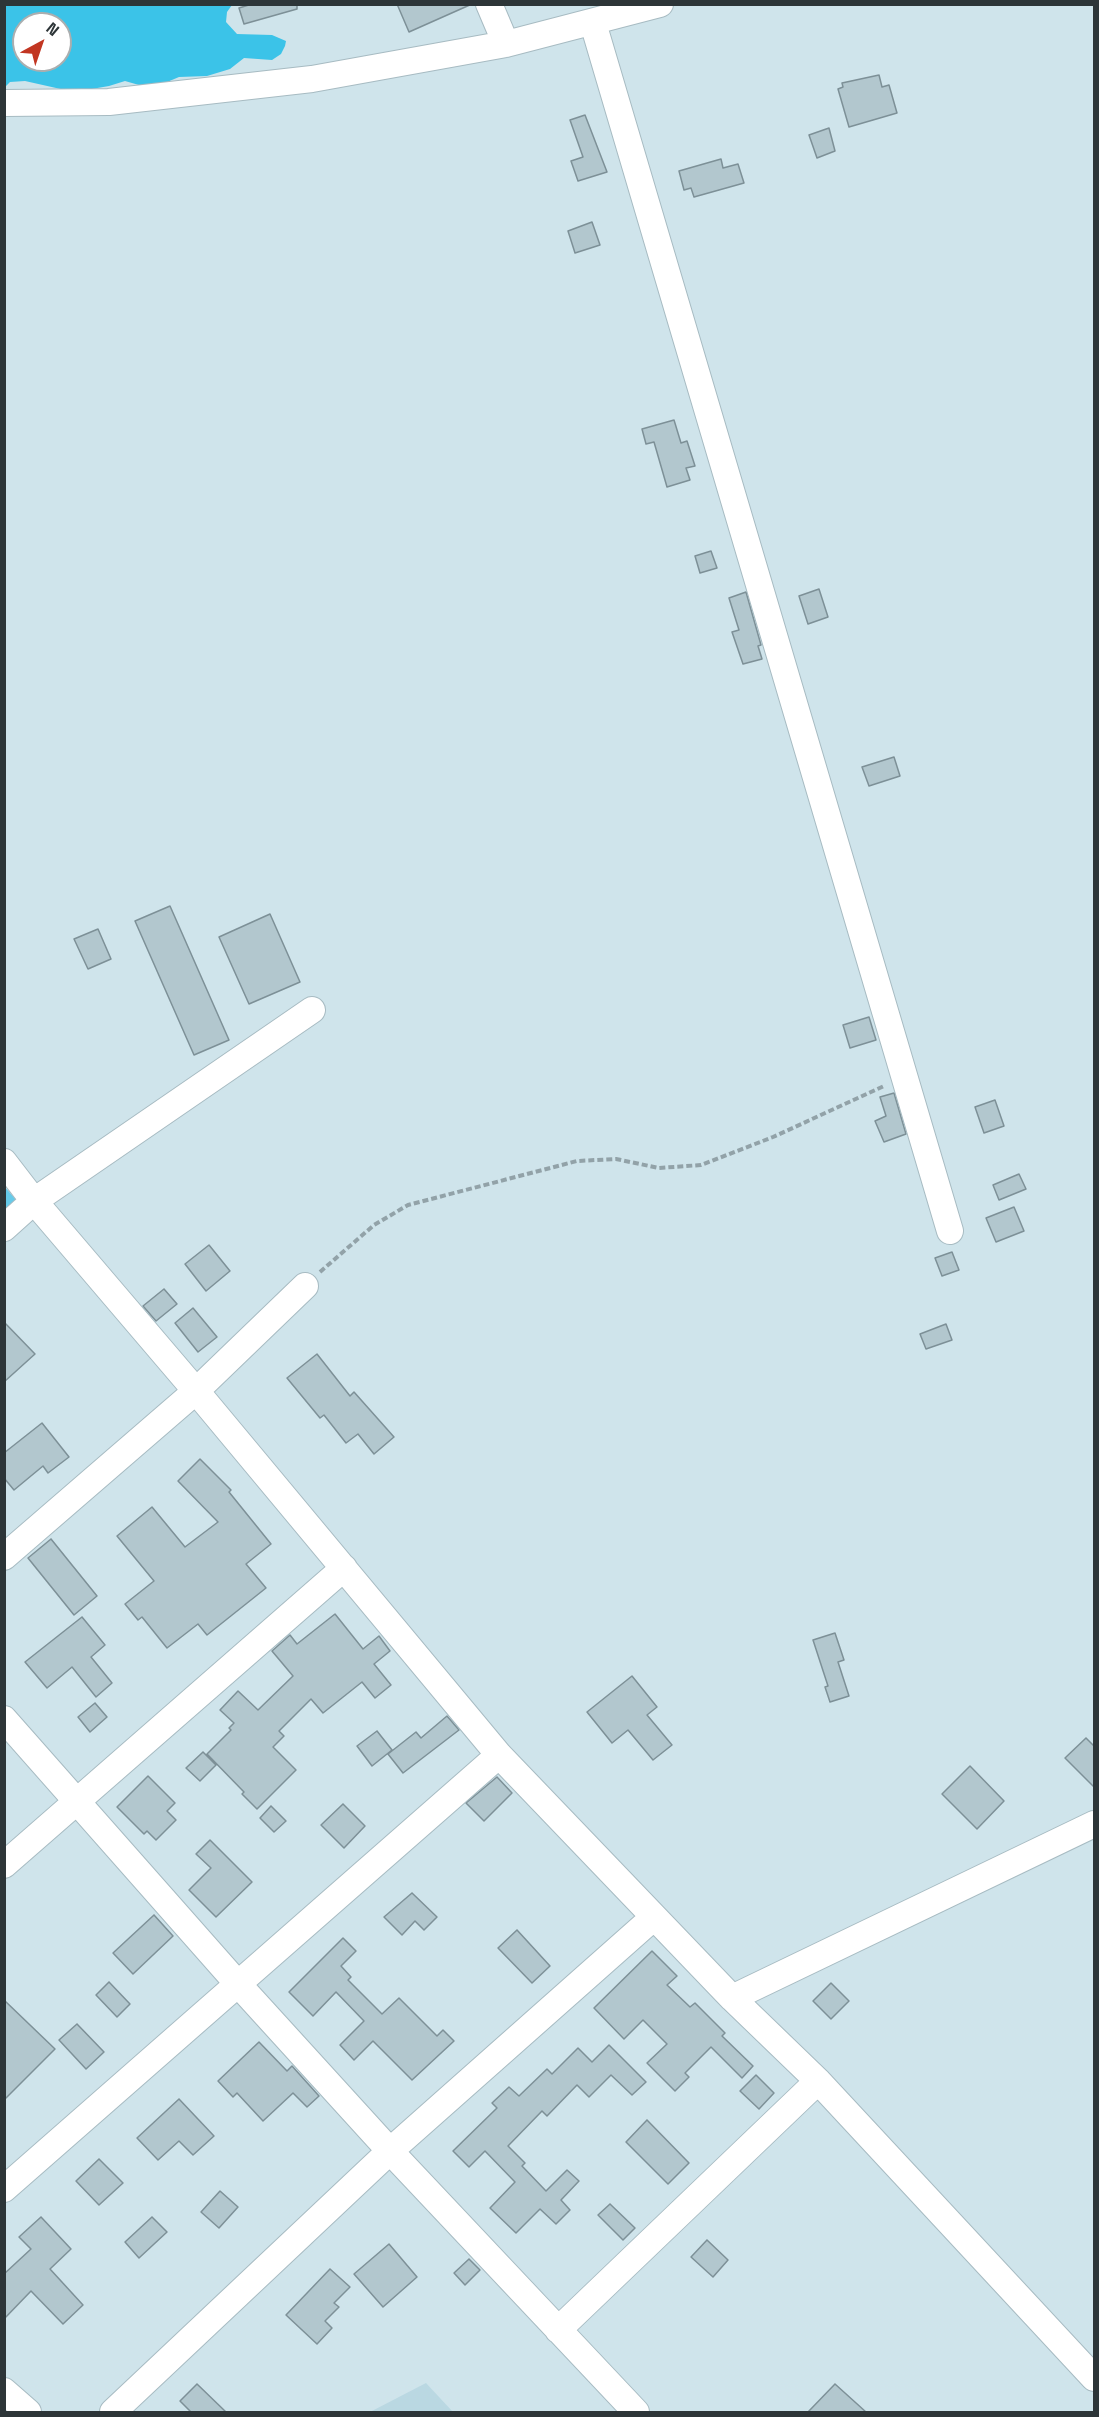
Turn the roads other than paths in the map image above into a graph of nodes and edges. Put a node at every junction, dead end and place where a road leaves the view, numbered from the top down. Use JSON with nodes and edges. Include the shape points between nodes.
{"nodes":[{"id":1,"x":489,"y":4,"type":"edge"},
{"id":2,"x":660,"y":4,"type":"edge"},
{"id":3,"x":593,"y":23,"type":"junction"},
{"id":4,"x":506,"y":44,"type":"junction"},
{"id":5,"x":4,"y":103,"type":"edge"},
{"id":6,"x":312,"y":1010,"type":"dead end"},
{"id":7,"x":4,"y":1162,"type":"edge"},
{"id":8,"x":34,"y":1201,"type":"junction"},
{"id":9,"x":4,"y":1228,"type":"edge"},
{"id":10,"x":950,"y":1231,"type":"dead end"},
{"id":11,"x":304,"y":1286,"type":"road end"},
{"id":12,"x":196,"y":1391,"type":"junction"},
{"id":13,"x":4,"y":1557,"type":"edge"},
{"id":14,"x":344,"y":1568,"type":"junction"},
{"id":15,"x":4,"y":1719,"type":"edge"},
{"id":16,"x":499,"y":1755,"type":"junction"},
{"id":17,"x":76,"y":1800,"type":"junction"},
{"id":18,"x":1095,"y":1824,"type":"edge"},
{"id":19,"x":4,"y":1865,"type":"edge"},
{"id":20,"x":654,"y":1917,"type":"junction"},
{"id":21,"x":238,"y":1984,"type":"junction"},
{"id":22,"x":732,"y":1998,"type":"junction"},
{"id":23,"x":818,"y":2081,"type":"junction"},
{"id":24,"x":390,"y":2151,"type":"junction"},
{"id":25,"x":4,"y":2189,"type":"edge"},
{"id":26,"x":558,"y":2330,"type":"junction"},
{"id":27,"x":1095,"y":2378,"type":"edge"},
{"id":28,"x":4,"y":2391,"type":"edge"},
{"id":29,"x":28,"y":2412,"type":"edge"},
{"id":30,"x":113,"y":2412,"type":"edge"},
{"id":31,"x":636,"y":2412,"type":"edge"}],
"edges":[{"from":1,"to":4,"type":"street"},
{"from":2,"to":3,"type":"street"},
{"from":3,"to":4,"type":"street"},
{"from":3,"to":10,"type":"street"},
{"from":4,"to":5,"type":"street","via":[[289,81],[108,102]]},
{"from":6,"to":8,"type":"street"},
{"from":7,"to":8,"type":"street"},
{"from":8,"to":9,"type":"street"},
{"from":8,"to":12,"type":"street"},
{"from":11,"to":12,"type":"street"},
{"from":12,"to":13,"type":"street"},
{"from":12,"to":14,"type":"street"},
{"from":14,"to":16,"type":"street"},
{"from":14,"to":17,"type":"street"},
{"from":15,"to":17,"type":"street"},
{"from":16,"to":20,"type":"street"},
{"from":16,"to":21,"type":"street"},
{"from":17,"to":19,"type":"street"},
{"from":17,"to":21,"type":"street"},
{"from":18,"to":22,"type":"street"},
{"from":20,"to":22,"type":"street"},
{"from":20,"to":24,"type":"street"},
{"from":21,"to":24,"type":"street"},
{"from":21,"to":25,"type":"street"},
{"from":22,"to":23,"type":"street"},
{"from":23,"to":26,"type":"street"},
{"from":23,"to":27,"type":"street"},
{"from":24,"to":26,"type":"street"},
{"from":24,"to":30,"type":"street"},
{"from":26,"to":31,"type":"street"},
{"from":28,"to":29,"type":"street"}]}
